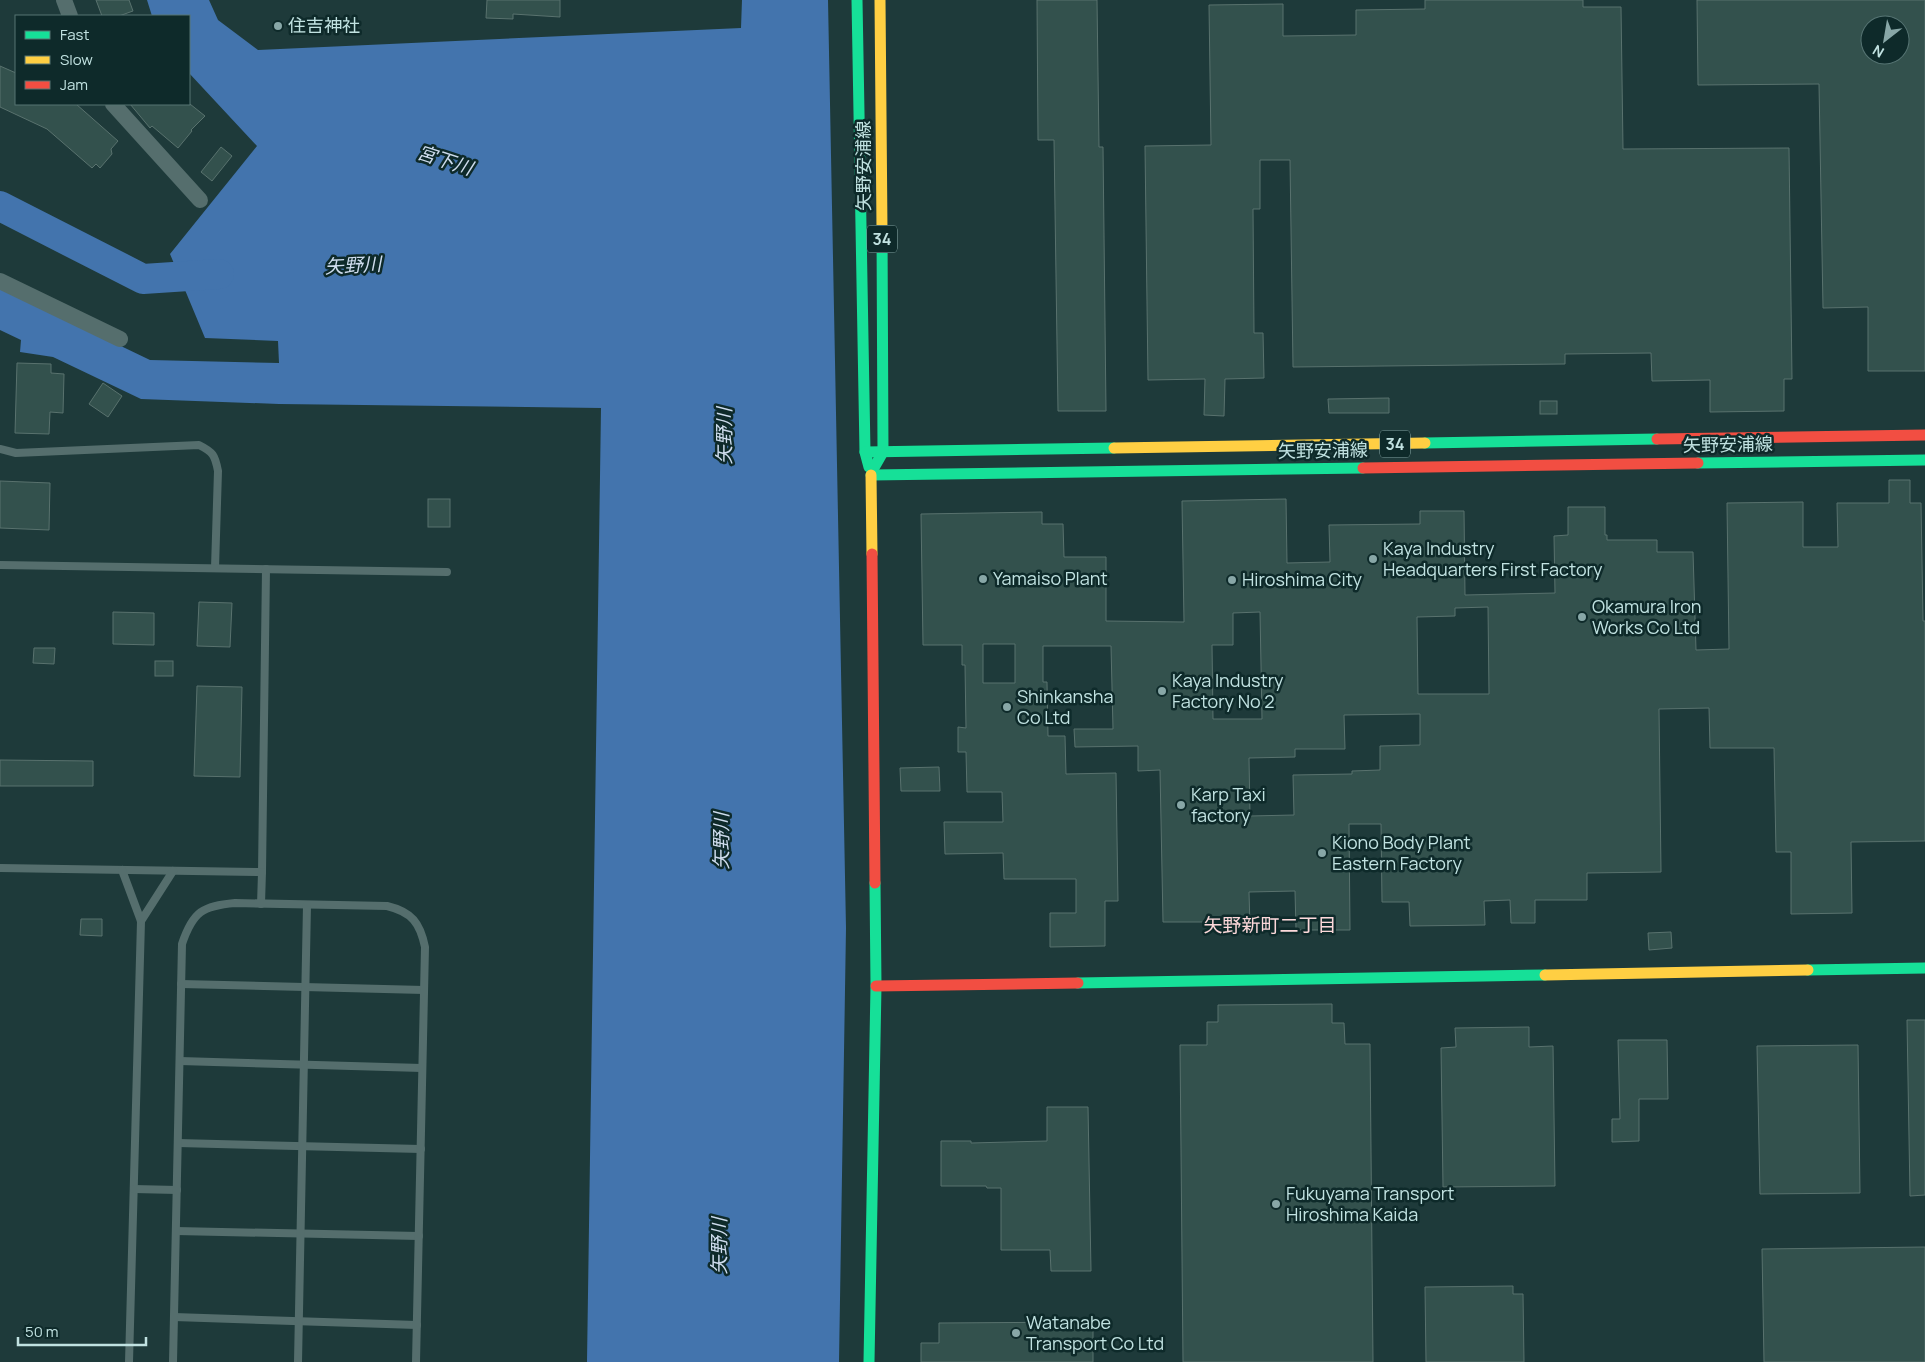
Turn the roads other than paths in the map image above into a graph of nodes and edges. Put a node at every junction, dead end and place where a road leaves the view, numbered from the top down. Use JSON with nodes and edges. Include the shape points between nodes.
{"nodes":[{"id":1,"x":64,"y":0,"type":"edge"},
{"id":2,"x":857,"y":0,"type":"edge"},
{"id":3,"x":880,"y":0,"type":"edge"},
{"id":4,"x":70,"y":15,"type":"edge"},
{"id":5,"x":114,"y":105,"type":"edge"},
{"id":6,"x":200,"y":200,"type":"dead end"},
{"id":7,"x":0,"y":281,"type":"edge"},
{"id":8,"x":120,"y":339,"type":"dead end"},
{"id":9,"x":1925,"y":435,"type":"edge"},
{"id":10,"x":0,"y":449,"type":"edge"},
{"id":11,"x":865,"y":452,"type":"junction"},
{"id":12,"x":882,"y":452,"type":"junction"},
{"id":13,"x":1925,"y":460,"type":"edge"},
{"id":14,"x":871,"y":475,"type":"junction"},
{"id":15,"x":0,"y":565,"type":"edge"},
{"id":16,"x":215,"y":568,"type":"junction"},
{"id":17,"x":266,"y":569,"type":"junction"},
{"id":18,"x":447,"y":572,"type":"dead end"},
{"id":19,"x":0,"y":868,"type":"edge"},
{"id":20,"x":122,"y":870,"type":"junction"},
{"id":21,"x":173,"y":871,"type":"junction"},
{"id":22,"x":262,"y":872,"type":"junction"},
{"id":23,"x":261,"y":904,"type":"junction"},
{"id":24,"x":307,"y":904,"type":"junction"},
{"id":25,"x":141,"y":921,"type":"junction"},
{"id":26,"x":1925,"y":968,"type":"edge"},
{"id":27,"x":182,"y":984,"type":"junction"},
{"id":28,"x":876,"y":986,"type":"junction"},
{"id":29,"x":306,"y":987,"type":"junction"},
{"id":30,"x":424,"y":990,"type":"junction"},
{"id":31,"x":180,"y":1061,"type":"junction"},
{"id":32,"x":304,"y":1065,"type":"junction"},
{"id":33,"x":422,"y":1068,"type":"junction"},
{"id":34,"x":178,"y":1143,"type":"junction"},
{"id":35,"x":303,"y":1146,"type":"junction"},
{"id":36,"x":421,"y":1149,"type":"junction"},
{"id":37,"x":134,"y":1189,"type":"junction"},
{"id":38,"x":177,"y":1190,"type":"junction"},
{"id":39,"x":176,"y":1231,"type":"junction"},
{"id":40,"x":301,"y":1233,"type":"junction"},
{"id":41,"x":419,"y":1236,"type":"junction"},
{"id":42,"x":174,"y":1317,"type":"junction"},
{"id":43,"x":299,"y":1321,"type":"junction"},
{"id":44,"x":417,"y":1325,"type":"junction"},
{"id":45,"x":129,"y":1362,"type":"edge"},
{"id":46,"x":173,"y":1362,"type":"edge"},
{"id":47,"x":298,"y":1362,"type":"edge"},
{"id":48,"x":416,"y":1362,"type":"edge"},
{"id":49,"x":869,"y":1362,"type":"edge"}],
"edges":[{"from":1,"to":4,"type":"street"},
{"from":2,"to":11,"type":"main road","name":"矢野安浦線","number":"34"},
{"from":3,"to":12,"type":"main road","name":"矢野安浦線","number":"34"},
{"from":5,"to":6,"type":"street"},
{"from":7,"to":8,"type":"street"},
{"from":9,"to":12,"type":"main road","name":"矢野安浦線","number":"34"},
{"from":10,"to":16,"type":"lane","via":[[16,453],[199,445],[210,450],[218,471]]},
{"from":11,"to":12,"type":"main road","name":"矢野安浦線","number":"34"},
{"from":11,"to":14,"type":"main road","name":"矢野安浦線","number":"34"},
{"from":12,"to":14,"type":"main road","name":"矢野安浦線","number":"34"},
{"from":13,"to":14,"type":"main road","name":"矢野安浦線","number":"34"},
{"from":14,"to":28,"type":"main road"},
{"from":15,"to":16,"type":"lane"},
{"from":16,"to":17,"type":"lane"},
{"from":17,"to":18,"type":"lane"},
{"from":17,"to":22,"type":"lane"},
{"from":19,"to":20,"type":"lane"},
{"from":20,"to":21,"type":"lane"},
{"from":20,"to":25,"type":"lane"},
{"from":21,"to":22,"type":"lane"},
{"from":21,"to":25,"type":"lane"},
{"from":22,"to":23,"type":"lane"},
{"from":23,"to":24,"type":"lane"},
{"from":23,"to":27,"type":"lane","via":[[213,905],[197,914],[182,944]]},
{"from":24,"to":29,"type":"lane"},
{"from":24,"to":30,"type":"lane","via":[[401,909],[414,919],[422,932]]},
{"from":25,"to":37,"type":"lane"},
{"from":26,"to":28,"type":"main road"},
{"from":27,"to":29,"type":"lane"},
{"from":27,"to":31,"type":"lane"},
{"from":28,"to":49,"type":"main road"},
{"from":29,"to":30,"type":"lane"},
{"from":29,"to":32,"type":"lane"},
{"from":30,"to":33,"type":"lane"},
{"from":31,"to":32,"type":"lane"},
{"from":31,"to":34,"type":"lane"},
{"from":32,"to":33,"type":"lane"},
{"from":32,"to":35,"type":"lane"},
{"from":33,"to":36,"type":"lane"},
{"from":34,"to":35,"type":"lane"},
{"from":34,"to":38,"type":"lane"},
{"from":35,"to":36,"type":"lane"},
{"from":35,"to":40,"type":"lane"},
{"from":36,"to":41,"type":"lane"},
{"from":37,"to":38,"type":"lane"},
{"from":37,"to":45,"type":"lane"},
{"from":38,"to":39,"type":"lane"},
{"from":39,"to":40,"type":"lane"},
{"from":39,"to":42,"type":"lane"},
{"from":40,"to":41,"type":"lane"},
{"from":40,"to":43,"type":"lane"},
{"from":41,"to":44,"type":"lane"},
{"from":42,"to":43,"type":"lane"},
{"from":42,"to":46,"type":"lane"},
{"from":43,"to":44,"type":"lane"},
{"from":43,"to":47,"type":"lane"},
{"from":44,"to":48,"type":"lane"}]}
